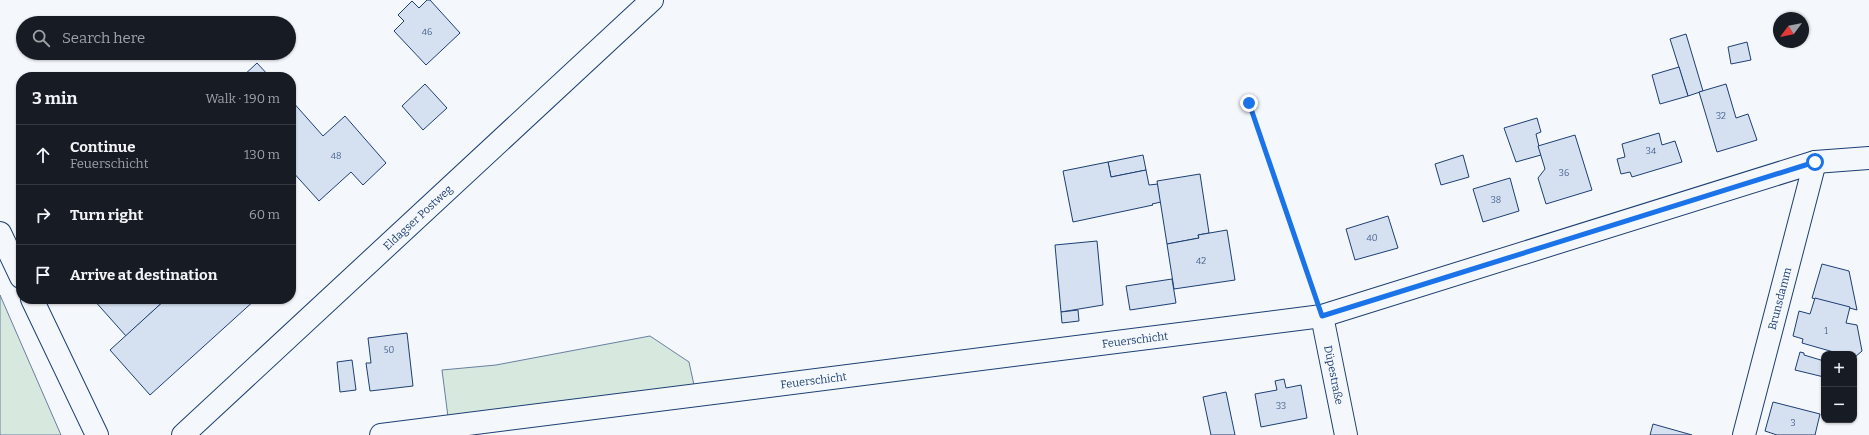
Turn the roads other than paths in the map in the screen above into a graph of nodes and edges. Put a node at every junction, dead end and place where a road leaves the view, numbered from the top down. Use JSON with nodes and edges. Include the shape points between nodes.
{"nodes":[{"id":1,"x":652,"y":0,"type":"edge"},
{"id":2,"x":1869,"y":158,"type":"edge"},
{"id":3,"x":1815,"y":162,"type":"junction"},
{"id":4,"x":0,"y":233,"type":"edge"},
{"id":5,"x":16,"y":267,"type":"edge"},
{"id":6,"x":34,"y":304,"type":"edge"},
{"id":7,"x":1322,"y":316,"type":"junction"},
{"id":8,"x":97,"y":435,"type":"edge"},
{"id":9,"x":183,"y":435,"type":"edge"},
{"id":10,"x":381,"y":435,"type":"edge"},
{"id":11,"x":1346,"y":435,"type":"edge"},
{"id":12,"x":1744,"y":435,"type":"edge"}],
"edges":[{"from":1,"to":9,"type":"street","name":"Eldagser Postweg"},
{"from":2,"to":3,"type":"street","name":"Feuerschicht"},
{"from":3,"to":7,"type":"street","name":"Feuerschicht"},
{"from":3,"to":12,"type":"street","name":"Brunsdamm"},
{"from":4,"to":5,"type":"street"},
{"from":6,"to":8,"type":"street"},
{"from":7,"to":10,"type":"street","name":"Feuerschicht"},
{"from":7,"to":11,"type":"street","name":"Düpestraße"}]}
